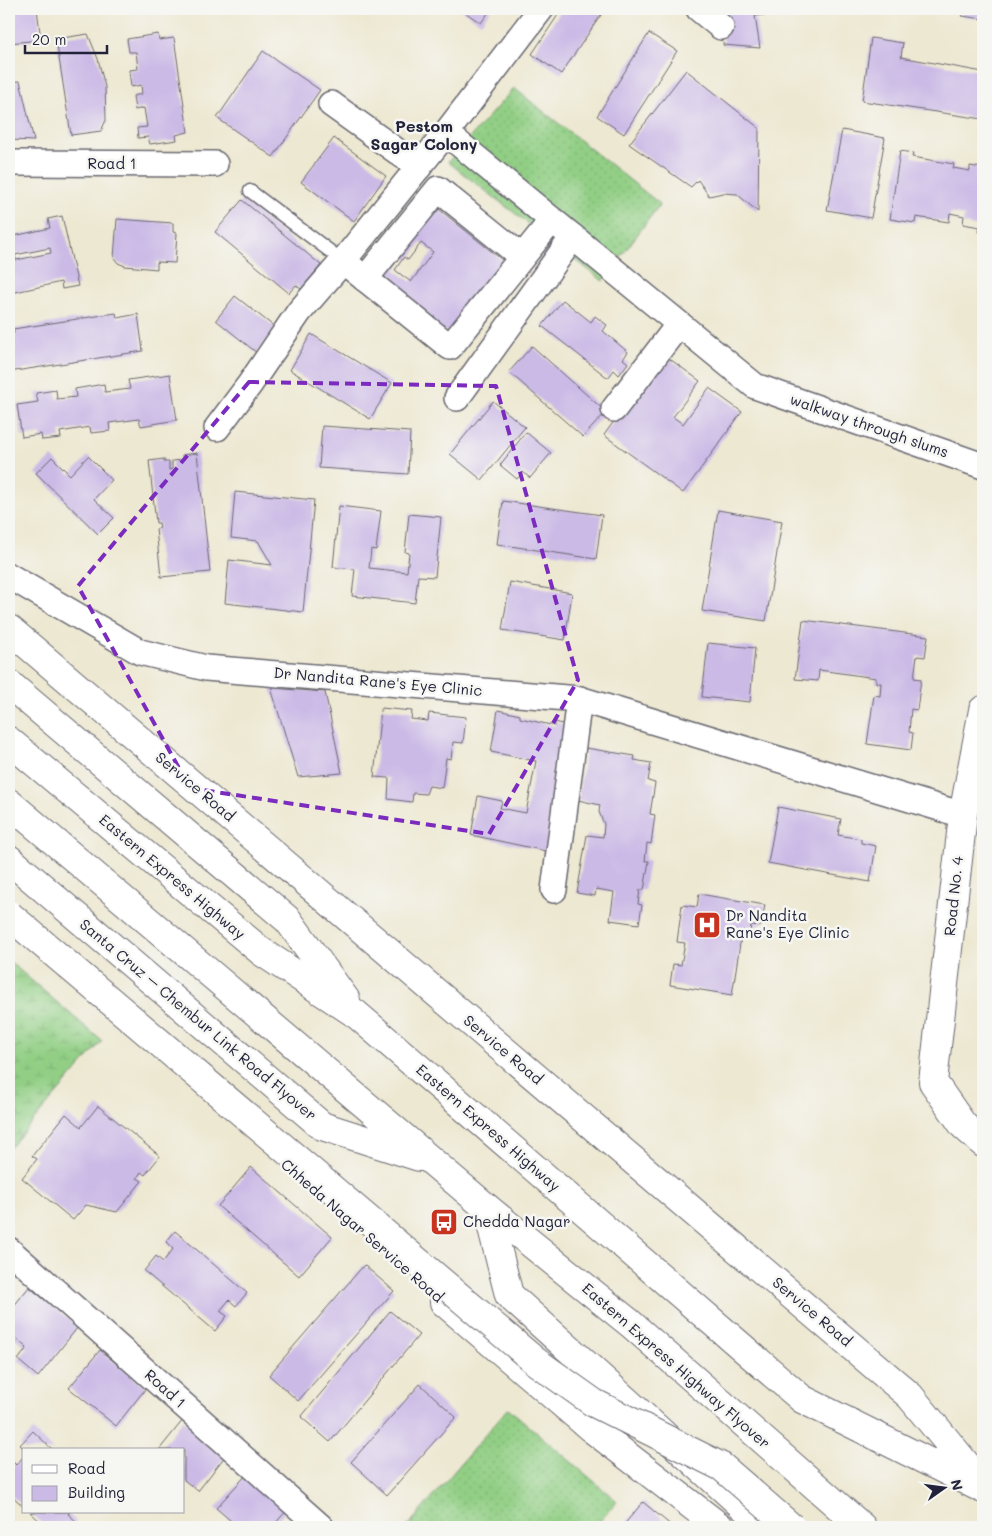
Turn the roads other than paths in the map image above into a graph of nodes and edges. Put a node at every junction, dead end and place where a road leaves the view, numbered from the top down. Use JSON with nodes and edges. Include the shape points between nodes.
{"nodes":[{"id":1,"x":541,"y":9,"type":"edge"},
{"id":2,"x":700,"y":9,"type":"edge"},
{"id":3,"x":720,"y":27,"type":"dead end"},
{"id":4,"x":331,"y":104,"type":"dead end"},
{"id":5,"x":446,"y":133,"type":"junction"},
{"id":6,"x":9,"y":163,"type":"edge"},
{"id":7,"x":215,"y":164,"type":"dead end"},
{"id":8,"x":419,"y":167,"type":"junction"},
{"id":9,"x":250,"y":190,"type":"dead end"},
{"id":10,"x":552,"y":220,"type":"junction"},
{"id":11,"x":573,"y":238,"type":"junction"},
{"id":12,"x":522,"y":257,"type":"junction"},
{"id":13,"x":344,"y":261,"type":"junction"},
{"id":14,"x":365,"y":279,"type":"junction"},
{"id":15,"x":679,"y":324,"type":"junction"},
{"id":16,"x":457,"y":398,"type":"dead end"},
{"id":17,"x":614,"y":409,"type":"dead end"},
{"id":18,"x":217,"y":428,"type":"dead end"},
{"id":19,"x":983,"y":466,"type":"edge"},
{"id":20,"x":9,"y":576,"type":"edge"},
{"id":21,"x":9,"y":628,"type":"edge"},
{"id":22,"x":9,"y":684,"type":"edge"},
{"id":23,"x":579,"y":699,"type":"junction"},
{"id":24,"x":982,"y":720,"type":"edge"},
{"id":25,"x":9,"y":741,"type":"edge"},
{"id":26,"x":9,"y":803,"type":"edge"},
{"id":27,"x":963,"y":815,"type":"junction"},
{"id":28,"x":9,"y":858,"type":"edge"},
{"id":29,"x":554,"y":890,"type":"dead end"},
{"id":30,"x":9,"y":915,"type":"edge"},
{"id":31,"x":9,"y":929,"type":"edge"},
{"id":32,"x":356,"y":1014,"type":"junction"},
{"id":33,"x":983,"y":1143,"type":"edge"},
{"id":34,"x":432,"y":1162,"type":"junction"},
{"id":35,"x":487,"y":1208,"type":"junction"},
{"id":36,"x":9,"y":1250,"type":"edge"},
{"id":37,"x":983,"y":1485,"type":"edge"},
{"id":38,"x":983,"y":1489,"type":"edge"},
{"id":39,"x":321,"y":1527,"type":"edge"},
{"id":40,"x":720,"y":1527,"type":"edge"},
{"id":41,"x":766,"y":1527,"type":"edge"},
{"id":42,"x":792,"y":1527,"type":"edge"},
{"id":43,"x":862,"y":1527,"type":"edge"}],
"edges":[{"from":1,"to":5,"type":"street"},
{"from":2,"to":3,"type":"street"},
{"from":4,"to":8,"type":"street"},
{"from":5,"to":8,"type":"street"},
{"from":5,"to":10,"type":"street","name":"walkway through slums"},
{"from":6,"to":7,"type":"street","name":"Road 1"},
{"from":8,"to":13,"type":"street"},
{"from":9,"to":13,"type":"lane"},
{"from":10,"to":11,"type":"street","name":"walkway through slums"},
{"from":10,"to":12,"type":"street"},
{"from":11,"to":15,"type":"street","name":"walkway through slums"},
{"from":11,"to":16,"type":"street"},
{"from":12,"to":14,"type":"street","via":[[438,189]]},
{"from":12,"to":14,"type":"street","via":[[450,348]]},
{"from":13,"to":14,"type":"street"},
{"from":13,"to":18,"type":"street","via":[[299,312]]},
{"from":15,"to":17,"type":"street"},
{"from":15,"to":19,"type":"street","name":"walkway through slums","via":[[755,386]]},
{"from":20,"to":23,"type":"street","name":"Dr Nandita Rane's Eye Clinic","via":[[140,652],[206,668]]},
{"from":21,"to":37,"type":"main road","name":"Service Road","via":[[910,1396]]},
{"from":22,"to":32,"type":"main road","via":[[288,920]]},
{"from":23,"to":27,"type":"street","name":"Dr Nandita Rane's Eye Clinic"},
{"from":23,"to":29,"type":"street"},
{"from":24,"to":27,"type":"main road","name":"Road No. 4"},
{"from":25,"to":32,"type":"main road","name":"Eastern Express Highway","via":[[262,952]]},
{"from":26,"to":34,"type":"main road"},
{"from":27,"to":33,"type":"main road","name":"Road No. 4","via":[[933,1082],[963,1125]]},
{"from":28,"to":34,"type":"main road","name":"Santa Cruz – Chembur Link Road Flyover","via":[[322,1126]]},
{"from":30,"to":42,"type":"main road","bridge":true,"via":[[535,1361],[594,1403],[722,1467]]},
{"from":31,"to":40,"type":"main road","name":"Chheda Nagar Service Road","via":[[591,1428]]},
{"from":32,"to":38,"type":"main road","name":"Eastern Express Highway","via":[[802,1399]]},
{"from":34,"to":35,"type":"main road"},
{"from":35,"to":41,"type":"main road","via":[[509,1295]]},
{"from":35,"to":43,"type":"main road","name":"Eastern Express Highway Flyover","via":[[631,1324]]},
{"from":36,"to":39,"type":"street","name":"Road 1"}]}
